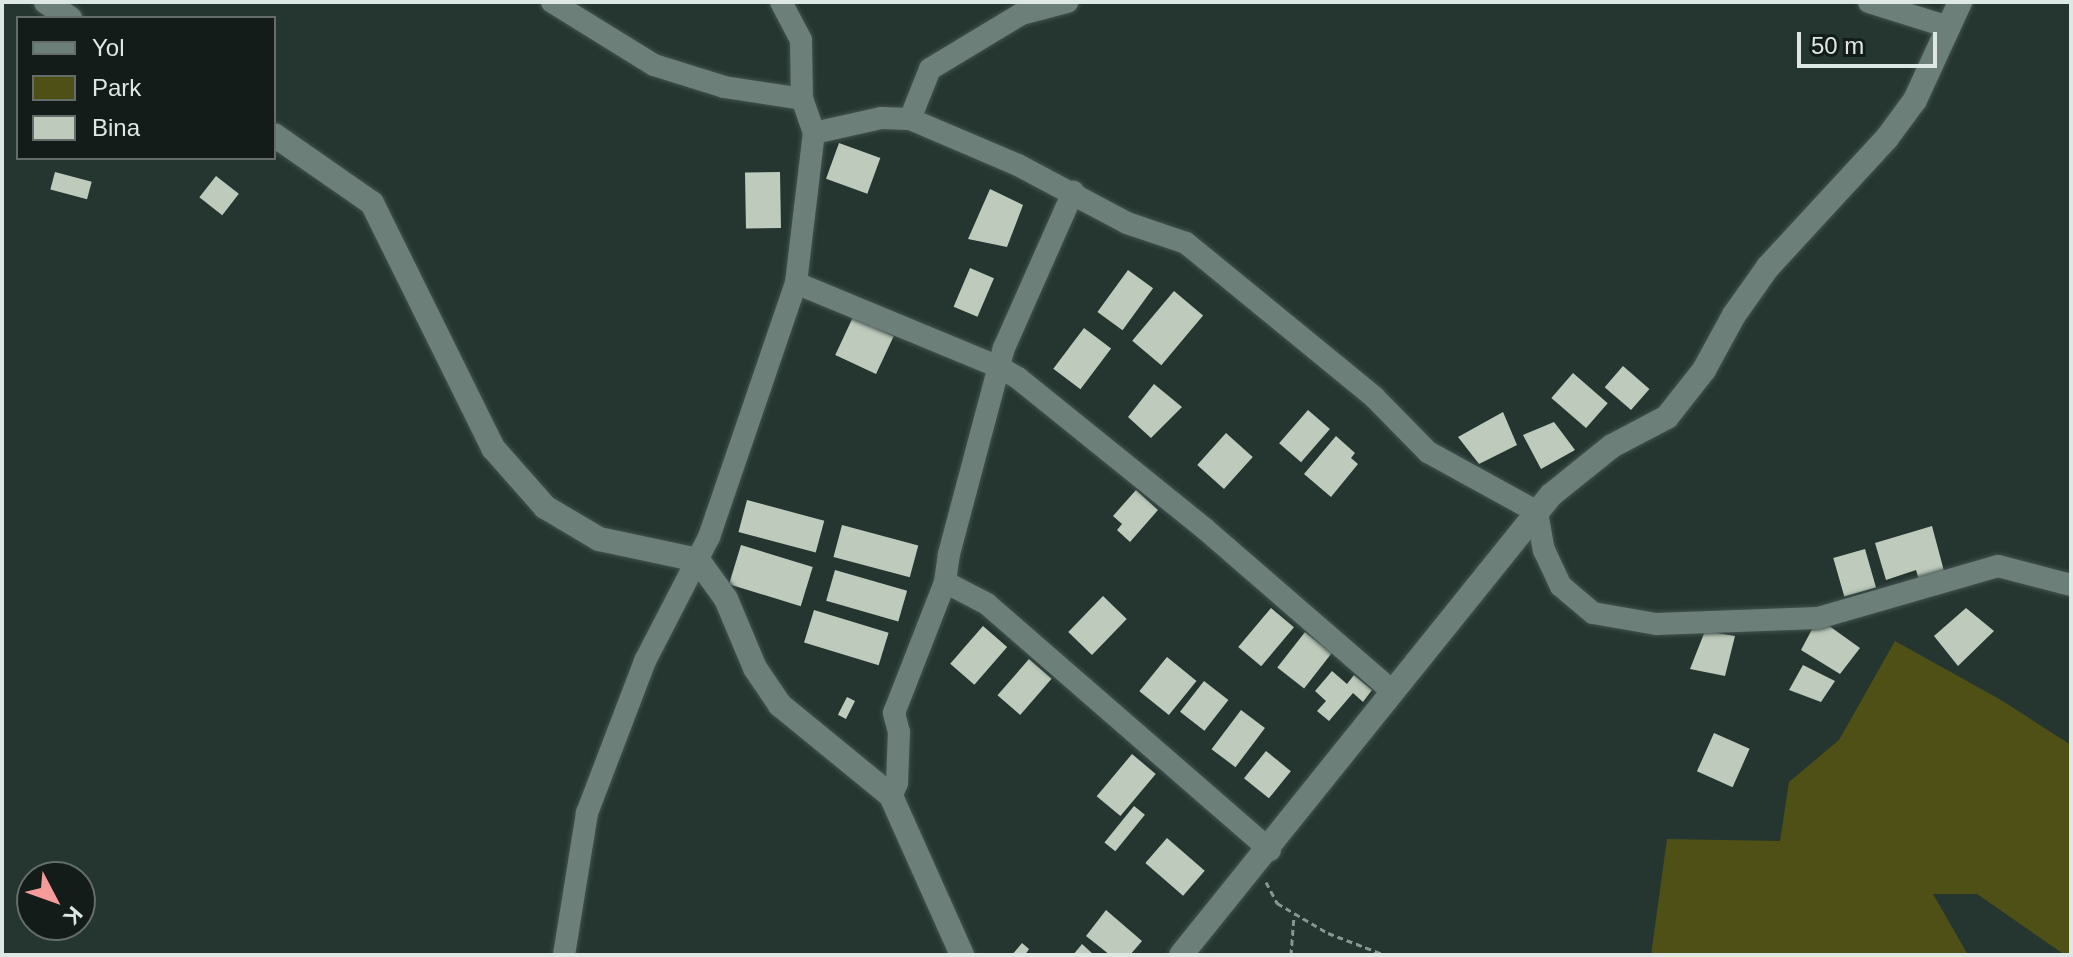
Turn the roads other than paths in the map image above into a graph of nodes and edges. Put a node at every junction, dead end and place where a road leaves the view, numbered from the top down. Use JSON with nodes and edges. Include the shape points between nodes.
{"nodes":[{"id":1,"x":46,"y":2,"type":"edge"},
{"id":2,"x":552,"y":2,"type":"edge"},
{"id":3,"x":781,"y":2,"type":"edge"},
{"id":4,"x":1067,"y":2,"type":"edge"},
{"id":5,"x":1869,"y":2,"type":"edge"},
{"id":6,"x":1960,"y":2,"type":"edge"},
{"id":7,"x":67,"y":16,"type":"edge"},
{"id":8,"x":1949,"y":27,"type":"junction"},
{"id":9,"x":802,"y":99,"type":"junction"},
{"id":10,"x":910,"y":119,"type":"junction"},
{"id":11,"x":814,"y":133,"type":"junction"},
{"id":12,"x":276,"y":136,"type":"edge"},
{"id":13,"x":1073,"y":192,"type":"junction"},
{"id":14,"x":796,"y":283,"type":"junction"},
{"id":15,"x":999,"y":367,"type":"junction"},
{"id":16,"x":1537,"y":512,"type":"junction"},
{"id":17,"x":698,"y":560,"type":"junction"},
{"id":18,"x":945,"y":582,"type":"junction"},
{"id":19,"x":2071,"y":585,"type":"edge"},
{"id":20,"x":1392,"y":691,"type":"junction"},
{"id":21,"x":891,"y":796,"type":"junction"},
{"id":22,"x":1263,"y":857,"type":"junction"},
{"id":23,"x":564,"y":955,"type":"edge"},
{"id":24,"x":962,"y":955,"type":"edge"},
{"id":25,"x":1181,"y":955,"type":"edge"}],
"edges":[{"from":1,"to":7,"type":"street"},
{"from":2,"to":9,"type":"street","via":[[654,65],[724,87]]},
{"from":3,"to":9,"type":"street","via":[[801,40]]},
{"from":4,"to":10,"type":"street","via":[[1021,14],[930,69]]},
{"from":5,"to":8,"type":"street"},
{"from":6,"to":8,"type":"street"},
{"from":8,"to":16,"type":"street","via":[[1915,100],[1887,138],[1768,267],[1704,370],[1667,417],[1612,446]]},
{"from":9,"to":11,"type":"street"},
{"from":10,"to":11,"type":"street","via":[[881,118]]},
{"from":10,"to":13,"type":"street"},
{"from":11,"to":14,"type":"street"},
{"from":12,"to":17,"type":"street","via":[[372,203],[493,448],[545,507],[599,539]]},
{"from":13,"to":15,"type":"street"},
{"from":13,"to":16,"type":"street","via":[[1127,223],[1186,243],[1374,397],[1428,452]]},
{"from":14,"to":15,"type":"street"},
{"from":14,"to":17,"type":"street"},
{"from":15,"to":18,"type":"street"},
{"from":15,"to":20,"type":"street","via":[[1205,529]]},
{"from":16,"to":19,"type":"street","via":[[1544,550],[1561,586],[1593,613],[1656,624],[1818,618],[1998,566]]},
{"from":16,"to":20,"type":"street"},
{"from":17,"to":21,"type":"street","via":[[726,599],[755,668],[780,705]]},
{"from":17,"to":23,"type":"street","via":[[645,661],[587,813]]},
{"from":18,"to":21,"type":"street","via":[[894,713],[899,732],[897,783]]},
{"from":18,"to":22,"type":"street","via":[[987,604]]},
{"from":20,"to":22,"type":"street"},
{"from":21,"to":24,"type":"street"},
{"from":22,"to":25,"type":"street"}]}
